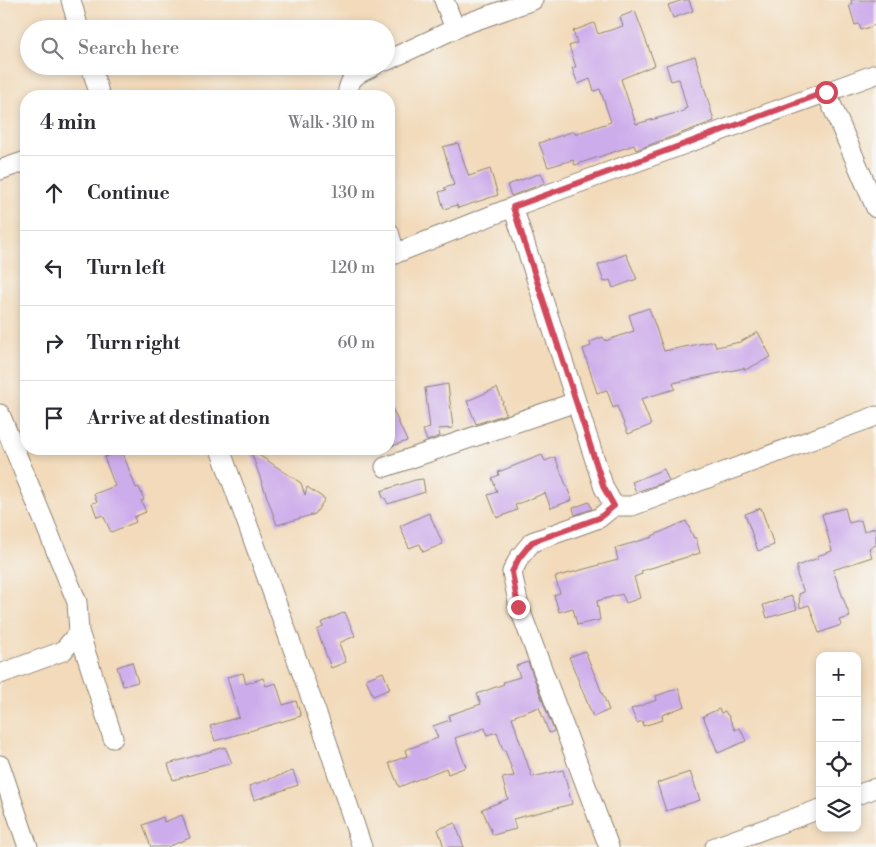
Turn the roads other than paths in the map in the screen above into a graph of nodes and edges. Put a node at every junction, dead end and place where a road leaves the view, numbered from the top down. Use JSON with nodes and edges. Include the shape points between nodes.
{"nodes":[{"id":1,"x":71,"y":0,"type":"edge"},
{"id":2,"x":444,"y":0,"type":"edge"},
{"id":3,"x":533,"y":0,"type":"edge"},
{"id":4,"x":77,"y":20,"type":"edge"},
{"id":5,"x":455,"y":29,"type":"junction"},
{"id":6,"x":395,"y":57,"type":"edge"},
{"id":7,"x":876,"y":74,"type":"edge"},
{"id":8,"x":94,"y":75,"type":"edge"},
{"id":9,"x":356,"y":75,"type":"edge"},
{"id":10,"x":98,"y":90,"type":"edge"},
{"id":11,"x":348,"y":90,"type":"edge"},
{"id":12,"x":826,"y":92,"type":"junction"},
{"id":13,"x":20,"y":163,"type":"edge"},
{"id":14,"x":0,"y":170,"type":"edge"},
{"id":15,"x":513,"y":207,"type":"junction"},
{"id":16,"x":876,"y":208,"type":"edge"},
{"id":17,"x":395,"y":254,"type":"edge"},
{"id":18,"x":576,"y":402,"type":"junction"},
{"id":19,"x":0,"y":414,"type":"edge"},
{"id":20,"x":876,"y":416,"type":"edge"},
{"id":21,"x":222,"y":455,"type":"edge"},
{"id":22,"x":385,"y":467,"type":"dead end"},
{"id":23,"x":614,"y":506,"type":"junction"},
{"id":24,"x":79,"y":632,"type":"junction"},
{"id":25,"x":0,"y":674,"type":"edge"},
{"id":26,"x":113,"y":738,"type":"dead end"},
{"id":27,"x":0,"y":765,"type":"edge"},
{"id":28,"x":876,"y":788,"type":"edge"},
{"id":29,"x":861,"y":794,"type":"edge"},
{"id":30,"x":816,"y":811,"type":"edge"},
{"id":31,"x":726,"y":845,"type":"edge"},
{"id":32,"x":28,"y":847,"type":"edge"},
{"id":33,"x":362,"y":847,"type":"edge"},
{"id":34,"x":609,"y":847,"type":"edge"}],
"edges":[{"from":1,"to":4,"type":"street"},
{"from":2,"to":5,"type":"street"},
{"from":3,"to":5,"type":"street"},
{"from":5,"to":6,"type":"street"},
{"from":7,"to":12,"type":"street"},
{"from":8,"to":10,"type":"street"},
{"from":9,"to":11,"type":"street"},
{"from":12,"to":15,"type":"street"},
{"from":12,"to":16,"type":"street"},
{"from":13,"to":14,"type":"street"},
{"from":15,"to":17,"type":"street"},
{"from":15,"to":18,"type":"street"},
{"from":18,"to":22,"type":"street"},
{"from":18,"to":23,"type":"street","via":[[604,488]]},
{"from":19,"to":24,"type":"street","via":[[77,602]]},
{"from":20,"to":23,"type":"street","via":[[632,506]]},
{"from":21,"to":33,"type":"street"},
{"from":23,"to":34,"type":"street","via":[[599,518],[532,542],[512,572],[518,607]]},
{"from":24,"to":25,"type":"street","via":[[63,651]]},
{"from":24,"to":26,"type":"street"},
{"from":27,"to":32,"type":"street"},
{"from":28,"to":29,"type":"street"},
{"from":30,"to":31,"type":"street"}]}
